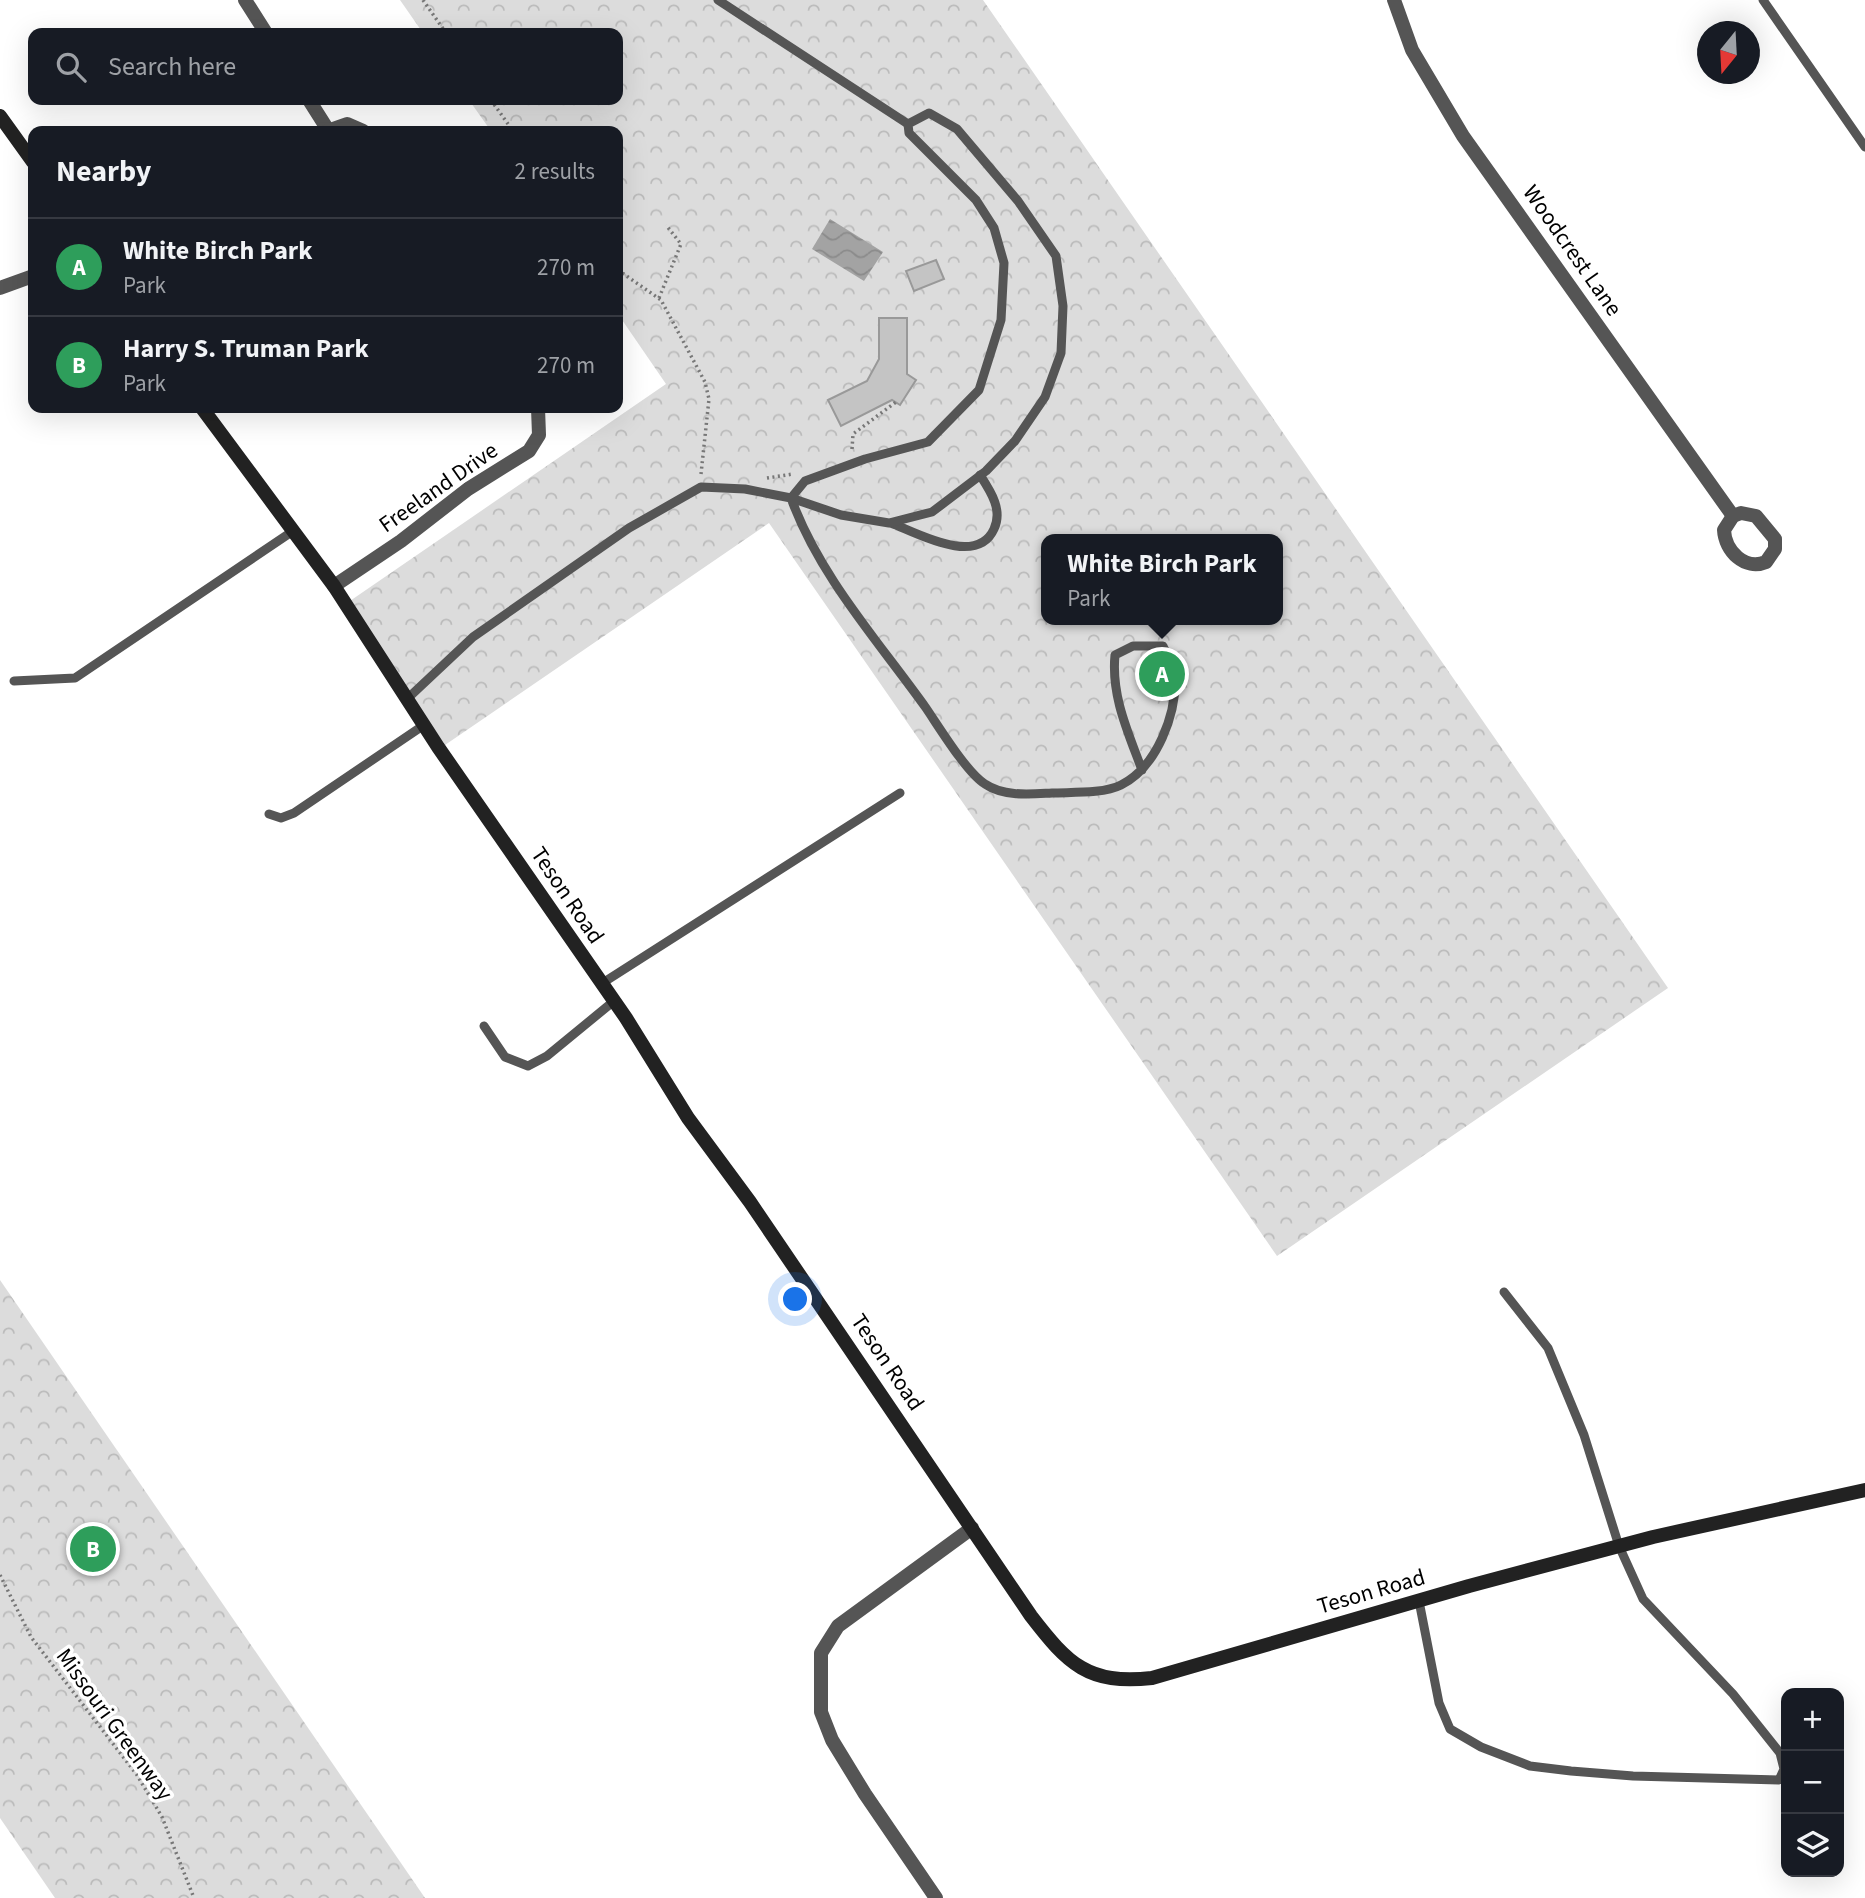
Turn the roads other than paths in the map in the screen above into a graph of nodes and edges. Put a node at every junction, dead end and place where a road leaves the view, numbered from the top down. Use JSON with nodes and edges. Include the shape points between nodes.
{"nodes":[{"id":1,"x":245,"y":0,"type":"edge"},
{"id":2,"x":718,"y":0,"type":"edge"},
{"id":3,"x":1394,"y":0,"type":"edge"},
{"id":4,"x":1763,"y":0,"type":"edge"},
{"id":5,"x":263,"y":28,"type":"edge"},
{"id":6,"x":312,"y":105,"type":"edge"},
{"id":7,"x":0,"y":116,"type":"edge"},
{"id":8,"x":908,"y":124,"type":"junction"},
{"id":9,"x":325,"y":126,"type":"edge"},
{"id":10,"x":1865,"y":147,"type":"edge"},
{"id":11,"x":28,"y":155,"type":"edge"},
{"id":12,"x":28,"y":278,"type":"edge"},
{"id":13,"x":0,"y":288,"type":"edge"},
{"id":14,"x":206,"y":413,"type":"edge"},
{"id":15,"x":538,"y":413,"type":"edge"},
{"id":16,"x":980,"y":475,"type":"junction"},
{"id":17,"x":791,"y":498,"type":"junction"},
{"id":18,"x":1733,"y":516,"type":"dead end"},
{"id":19,"x":889,"y":523,"type":"junction"},
{"id":20,"x":293,"y":531,"type":"junction"},
{"id":21,"x":334,"y":586,"type":"junction"},
{"id":22,"x":15,"y":681,"type":"dead end"},
{"id":23,"x":407,"y":699,"type":"junction"},
{"id":24,"x":424,"y":725,"type":"junction"},
{"id":25,"x":1142,"y":770,"type":"junction"},
{"id":26,"x":900,"y":793,"type":"dead end"},
{"id":27,"x":269,"y":814,"type":"dead end"},
{"id":28,"x":601,"y":984,"type":"junction"},
{"id":29,"x":614,"y":1001,"type":"junction"},
{"id":30,"x":484,"y":1026,"type":"dead end"},
{"id":31,"x":1504,"y":1292,"type":"dead end"},
{"id":32,"x":1865,"y":1490,"type":"edge"},
{"id":33,"x":972,"y":1528,"type":"junction"},
{"id":34,"x":1619,"y":1546,"type":"junction"},
{"id":35,"x":1419,"y":1601,"type":"junction"},
{"id":36,"x":936,"y":1898,"type":"edge"}],
"edges":[{"from":1,"to":5,"type":"street"},
{"from":2,"to":8,"type":"lane"},
{"from":3,"to":18,"type":"street","name":"Woodcrest Lane","via":[[1412,50],[1463,136]]},
{"from":4,"to":10,"type":"lane"},
{"from":6,"to":9,"type":"street"},
{"from":7,"to":11,"type":"street"},
{"from":8,"to":16,"type":"lane","via":[[929,113],[957,129],[1018,201],[1056,256],[1063,306],[1061,353],[1045,397],[1015,441]]},
{"from":8,"to":17,"type":"lane","via":[[909,133],[976,200],[993,228],[1004,263],[1001,320],[994,343],[979,390],[928,442],[805,481]]},
{"from":12,"to":13,"type":"street"},
{"from":14,"to":20,"type":"street","name":"Teson Road"},
{"from":15,"to":21,"type":"street","name":"Freeland Drive","via":[[539,435],[529,451]]},
{"from":16,"to":19,"type":"lane","via":[[932,512]]},
{"from":16,"to":19,"type":"lane","via":[[999,518],[983,543],[971,547],[950,544]]},
{"from":17,"to":19,"type":"lane","via":[[841,515]]},
{"from":17,"to":23,"type":"lane","via":[[701,487],[677,498],[473,637]]},
{"from":17,"to":25,"type":"lane","via":[[802,529],[848,600],[985,784],[1019,795],[1075,792],[1119,786]]},
{"from":20,"to":21,"type":"street","name":"Teson Road"},
{"from":20,"to":22,"type":"lane","via":[[82,674],[59,680]]},
{"from":21,"to":23,"type":"street","name":"Teson Road"},
{"from":23,"to":24,"type":"street","name":"Teson Road"},
{"from":24,"to":27,"type":"lane","via":[[294,813],[281,818]]},
{"from":24,"to":28,"type":"street","name":"Teson Road"},
{"from":25,"to":25,"type":"lane","via":[[1157,749],[1170,714],[1175,674],[1163,646],[1133,646],[1115,655],[1113,677],[1122,716]]},
{"from":26,"to":28,"type":"lane"},
{"from":28,"to":29,"type":"street","name":"Teson Road"},
{"from":29,"to":30,"type":"lane","via":[[528,1066],[505,1057]]},
{"from":29,"to":33,"type":"street","name":"Teson Road","via":[[688,1118]]},
{"from":31,"to":34,"type":"lane","via":[[1548,1348],[1584,1435]]},
{"from":32,"to":34,"type":"street","name":"Teson Road"},
{"from":33,"to":35,"type":"street","name":"Teson Road","via":[[1060,1653],[1078,1668],[1100,1677],[1152,1678]]},
{"from":33,"to":36,"type":"street","via":[[838,1626],[821,1653],[821,1712],[832,1740]]},
{"from":34,"to":35,"type":"street","name":"Teson Road"},
{"from":34,"to":35,"type":"lane","via":[[1643,1599],[1733,1694],[1780,1753],[1784,1769],[1779,1780],[1571,1771],[1530,1766],[1480,1747],[1450,1729],[1438,1703]]}]}
